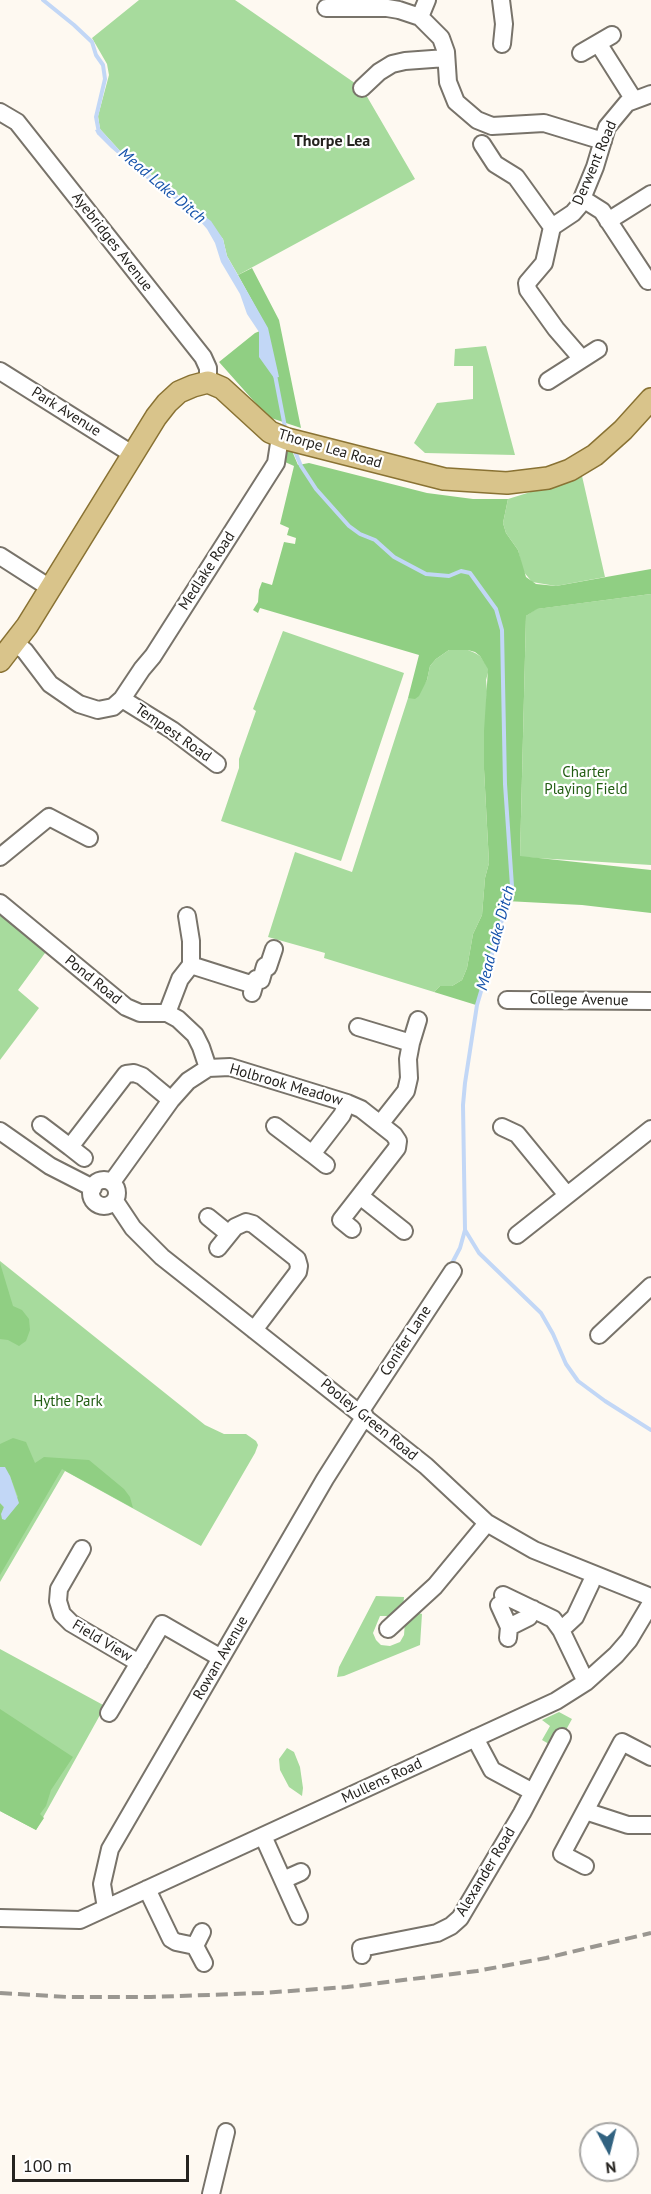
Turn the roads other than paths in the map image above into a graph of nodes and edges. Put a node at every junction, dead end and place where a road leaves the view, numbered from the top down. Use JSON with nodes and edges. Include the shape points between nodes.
{"nodes":[{"id":1,"x":427,"y":0,"type":"edge"},
{"id":2,"x":501,"y":0,"type":"edge"},
{"id":3,"x":360,"y":4,"type":"edge"},
{"id":4,"x":326,"y":8,"type":"dead end"},
{"id":5,"x":420,"y":17,"type":"junction"},
{"id":6,"x":502,"y":44,"type":"dead end"},
{"id":7,"x":581,"y":53,"type":"dead end"},
{"id":8,"x":446,"y":58,"type":"junction"},
{"id":9,"x":362,"y":88,"type":"dead end"},
{"id":10,"x":651,"y":94,"type":"edge"},
{"id":11,"x":634,"y":100,"type":"junction"},
{"id":12,"x":0,"y":112,"type":"edge"},
{"id":13,"x":603,"y":141,"type":"junction"},
{"id":14,"x":482,"y":144,"type":"dead end"},
{"id":15,"x":651,"y":194,"type":"edge"},
{"id":16,"x":583,"y":199,"type":"junction"},
{"id":17,"x":608,"y":221,"type":"junction"},
{"id":18,"x":552,"y":227,"type":"junction"},
{"id":19,"x":648,"y":281,"type":"dead end"},
{"id":20,"x":598,"y":349,"type":"dead end"},
{"id":21,"x":582,"y":359,"type":"junction"},
{"id":22,"x":0,"y":371,"type":"edge"},
{"id":23,"x":548,"y":381,"type":"dead end"},
{"id":24,"x":208,"y":382,"type":"junction"},
{"id":25,"x":651,"y":399,"type":"edge"},
{"id":26,"x":280,"y":437,"type":"junction"},
{"id":27,"x":132,"y":454,"type":"junction"},
{"id":28,"x":0,"y":556,"type":"edge"},
{"id":29,"x":50,"y":588,"type":"junction"},
{"id":30,"x":15,"y":643,"type":"junction"},
{"id":31,"x":0,"y":661,"type":"edge"},
{"id":32,"x":122,"y":699,"type":"junction"},
{"id":33,"x":217,"y":764,"type":"dead end"},
{"id":34,"x":89,"y":838,"type":"dead end"},
{"id":35,"x":0,"y":857,"type":"edge"},
{"id":36,"x":0,"y":903,"type":"edge"},
{"id":37,"x":187,"y":916,"type":"dead end"},
{"id":38,"x":274,"y":949,"type":"dead end"},
{"id":39,"x":190,"y":965,"type":"junction"},
{"id":40,"x":507,"y":1000,"type":"dead end"},
{"id":41,"x":651,"y":1001,"type":"edge"},
{"id":42,"x":167,"y":1013,"type":"junction"},
{"id":43,"x":418,"y":1020,"type":"dead end"},
{"id":44,"x":358,"y":1027,"type":"dead end"},
{"id":45,"x":411,"y":1043,"type":"junction"},
{"id":46,"x":208,"y":1068,"type":"junction"},
{"id":47,"x":171,"y":1100,"type":"junction"},
{"id":48,"x":347,"y":1103,"type":"junction"},
{"id":49,"x":380,"y":1124,"type":"junction"},
{"id":50,"x":41,"y":1125,"type":"dead end"},
{"id":51,"x":275,"y":1126,"type":"dead end"},
{"id":52,"x":502,"y":1127,"type":"dead end"},
{"id":53,"x":651,"y":1129,"type":"edge"},
{"id":54,"x":0,"y":1131,"type":"edge"},
{"id":55,"x":70,"y":1147,"type":"junction"},
{"id":56,"x":312,"y":1154,"type":"junction"},
{"id":57,"x":84,"y":1158,"type":"dead end"},
{"id":58,"x":326,"y":1166,"type":"dead end"},
{"id":59,"x":112,"y":1182,"type":"junction"},
{"id":60,"x":93,"y":1188,"type":"junction"},
{"id":61,"x":567,"y":1195,"type":"junction"},
{"id":62,"x":360,"y":1196,"type":"junction"},
{"id":63,"x":115,"y":1201,"type":"junction"},
{"id":64,"x":208,"y":1217,"type":"dead end"},
{"id":65,"x":521,"y":1226,"type":"dead end"},
{"id":66,"x":352,"y":1229,"type":"dead end"},
{"id":67,"x":404,"y":1231,"type":"dead end"},
{"id":68,"x":229,"y":1234,"type":"junction"},
{"id":69,"x":218,"y":1248,"type":"dead end"},
{"id":70,"x":453,"y":1271,"type":"dead end"},
{"id":71,"x":651,"y":1286,"type":"edge"},
{"id":72,"x":254,"y":1330,"type":"junction"},
{"id":73,"x":599,"y":1335,"type":"dead end"},
{"id":74,"x":362,"y":1414,"type":"junction"},
{"id":75,"x":487,"y":1522,"type":"junction"},
{"id":76,"x":82,"y":1549,"type":"dead end"},
{"id":77,"x":591,"y":1583,"type":"dead end"},
{"id":78,"x":651,"y":1597,"type":"edge"},
{"id":79,"x":651,"y":1603,"type":"edge"},
{"id":80,"x":533,"y":1609,"type":"junction"},
{"id":81,"x":388,"y":1629,"type":"dead end"},
{"id":82,"x":561,"y":1630,"type":"junction"},
{"id":83,"x":221,"y":1658,"type":"junction"},
{"id":84,"x":139,"y":1663,"type":"junction"},
{"id":85,"x":586,"y":1682,"type":"junction"},
{"id":86,"x":109,"y":1713,"type":"dead end"},
{"id":87,"x":562,"y":1737,"type":"dead end"},
{"id":88,"x":475,"y":1738,"type":"junction"},
{"id":89,"x":651,"y":1757,"type":"edge"},
{"id":90,"x":533,"y":1792,"type":"junction"},
{"id":91,"x":585,"y":1811,"type":"junction"},
{"id":92,"x":651,"y":1825,"type":"edge"},
{"id":93,"x":263,"y":1836,"type":"junction"},
{"id":94,"x":585,"y":1866,"type":"dead end"},
{"id":95,"x":301,"y":1872,"type":"dead end"},
{"id":96,"x":283,"y":1880,"type":"junction"},
{"id":97,"x":147,"y":1889,"type":"junction"},
{"id":98,"x":106,"y":1908,"type":"junction"},
{"id":99,"x":299,"y":1917,"type":"dead end"},
{"id":100,"x":0,"y":1918,"type":"edge"},
{"id":101,"x":362,"y":1955,"type":"dead end"},
{"id":102,"x":204,"y":1963,"type":"dead end"},
{"id":103,"x":226,"y":2132,"type":"dead end"},
{"id":104,"x":211,"y":2194,"type":"edge"}],
"edges":[{"from":1,"to":5,"type":"street"},
{"from":2,"to":6,"type":"street"},
{"from":3,"to":4,"type":"street"},
{"from":3,"to":5,"type":"street"},
{"from":5,"to":8,"type":"street","via":[[441,38]]},
{"from":7,"to":11,"type":"street","via":[[605,39]]},
{"from":8,"to":9,"type":"street","via":[[392,64]]},
{"from":8,"to":13,"type":"street","via":[[448,82],[456,102],[477,120],[492,126],[544,123]]},
{"from":10,"to":11,"type":"street","name":"Derwent Road"},
{"from":11,"to":13,"type":"street","name":"Derwent Road","via":[[616,114]]},
{"from":12,"to":24,"type":"street","name":"Ayebridges Avenue","via":[[17,122],[204,357]]},
{"from":13,"to":16,"type":"street","name":"Derwent Road"},
{"from":14,"to":18,"type":"street","via":[[495,164],[516,177]]},
{"from":15,"to":17,"type":"street"},
{"from":16,"to":17,"type":"street","via":[[602,211]]},
{"from":16,"to":18,"type":"street","name":"Derwent Road","via":[[573,213]]},
{"from":17,"to":19,"type":"street"},
{"from":18,"to":21,"type":"street","via":[[544,263],[526,283],[556,329]]},
{"from":20,"to":21,"type":"street"},
{"from":21,"to":23,"type":"street"},
{"from":22,"to":27,"type":"street","name":"Park Avenue"},
{"from":24,"to":26,"type":"main road","name":"Thorpe Lea Road","via":[[222,388]]},
{"from":24,"to":27,"type":"main road","via":[[179,392],[167,403]]},
{"from":25,"to":26,"type":"main road","name":"Thorpe Lea Road","via":[[596,455],[548,478],[507,483],[444,479]]},
{"from":26,"to":32,"type":"street","name":"Medlake Road","via":[[276,463]]},
{"from":27,"to":29,"type":"main road"},
{"from":28,"to":29,"type":"street"},
{"from":29,"to":30,"type":"main road"},
{"from":30,"to":31,"type":"main road"},
{"from":30,"to":32,"type":"street","name":"Tempest Road","via":[[50,684],[79,704],[98,710],[113,707]]},
{"from":32,"to":33,"type":"street","name":"Tempest Road"},
{"from":34,"to":35,"type":"street","via":[[49,816]]},
{"from":36,"to":42,"type":"street","name":"Pond Road","via":[[126,1007],[140,1013]]},
{"from":37,"to":39,"type":"street"},
{"from":38,"to":39,"type":"street","via":[[268,967],[265,966],[261,980],[256,979],[253,989]]},
{"from":39,"to":42,"type":"street"},
{"from":40,"to":41,"type":"street","name":"College Avenue"},
{"from":42,"to":46,"type":"street","via":[[195,1035]]},
{"from":43,"to":45,"type":"street"},
{"from":44,"to":45,"type":"street"},
{"from":45,"to":49,"type":"street","via":[[406,1091]]},
{"from":46,"to":47,"type":"street","name":"Holbrook Meadow","via":[[188,1081]]},
{"from":46,"to":48,"type":"street","name":"Holbrook Meadow","via":[[230,1067]]},
{"from":47,"to":55,"type":"street","via":[[141,1076],[134,1072],[126,1074]]},
{"from":47,"to":59,"type":"street","name":"Holbrook Meadow"},
{"from":48,"to":49,"type":"street","name":"Holbrook Meadow"},
{"from":48,"to":56,"type":"street"},
{"from":49,"to":62,"type":"street","name":"Holbrook Meadow","via":[[394,1135],[397,1148]]},
{"from":50,"to":55,"type":"street"},
{"from":51,"to":56,"type":"street"},
{"from":52,"to":61,"type":"street","via":[[517,1134]]},
{"from":53,"to":61,"type":"street"},
{"from":54,"to":60,"type":"street","via":[[50,1166]]},
{"from":55,"to":57,"type":"street"},
{"from":56,"to":58,"type":"street"},
{"from":59,"to":60,"type":"street","via":[[102,1180]]},
{"from":59,"to":63,"type":"street","name":"Pooley Green Road","via":[[117,1191]]},
{"from":60,"to":63,"type":"street","via":[[92,1197],[99,1204]]},
{"from":61,"to":65,"type":"street"},
{"from":62,"to":66,"type":"street","name":"Holbrook Meadow","via":[[341,1220]]},
{"from":62,"to":67,"type":"street"},
{"from":63,"to":72,"type":"street","name":"Pooley Green Road","via":[[133,1228],[162,1257]]},
{"from":64,"to":68,"type":"street"},
{"from":68,"to":69,"type":"street"},
{"from":68,"to":72,"type":"street","via":[[240,1223],[253,1224],[297,1259],[299,1266]]},
{"from":70,"to":74,"type":"street","name":"Conifer Lane"},
{"from":71,"to":73,"type":"street"},
{"from":72,"to":74,"type":"street","name":"Pooley Green Road"},
{"from":74,"to":75,"type":"street","name":"Pooley Green Road"},
{"from":74,"to":83,"type":"street","name":"Rowan Avenue"},
{"from":75,"to":78,"type":"street","name":"Pooley Green Road","via":[[534,1550]]},
{"from":75,"to":81,"type":"street","via":[[435,1586]]},
{"from":76,"to":84,"type":"street","name":"Field View","via":[[59,1588],[62,1614]]},
{"from":77,"to":82,"type":"street","via":[[575,1617]]},
{"from":79,"to":85,"type":"street","name":"Mullens Road","via":[[629,1641]]},
{"from":80,"to":80,"type":"street","via":[[501,1600],[508,1633],[529,1617]]},
{"from":80,"to":82,"type":"street","via":[[553,1619]]},
{"from":82,"to":85,"type":"street"},
{"from":83,"to":84,"type":"street","name":"Field View","via":[[162,1624]]},
{"from":83,"to":98,"type":"street","name":"Rowan Avenue","via":[[108,1854],[102,1884]]},
{"from":84,"to":86,"type":"street"},
{"from":85,"to":88,"type":"street","name":"Mullens Road","via":[[556,1701]]},
{"from":87,"to":90,"type":"street","name":"Alexander Road"},
{"from":88,"to":90,"type":"street","via":[[492,1770]]},
{"from":88,"to":93,"type":"street","name":"Mullens Road","via":[[370,1794]]},
{"from":89,"to":91,"type":"street","via":[[622,1742]]},
{"from":90,"to":101,"type":"street","name":"Alexander Road","via":[[460,1918],[437,1933],[361,1948]]},
{"from":91,"to":92,"type":"street","via":[[628,1825]]},
{"from":91,"to":94,"type":"street","via":[[562,1854]]},
{"from":93,"to":96,"type":"street"},
{"from":93,"to":97,"type":"street","name":"Mullens Road"},
{"from":95,"to":96,"type":"street"},
{"from":96,"to":99,"type":"street"},
{"from":97,"to":98,"type":"street","name":"Mullens Road"},
{"from":97,"to":102,"type":"street","via":[[171,1938],[176,1942],[199,1939]]},
{"from":98,"to":100,"type":"street","name":"Mullens Road","via":[[80,1920]]},
{"from":103,"to":104,"type":"street"}]}
